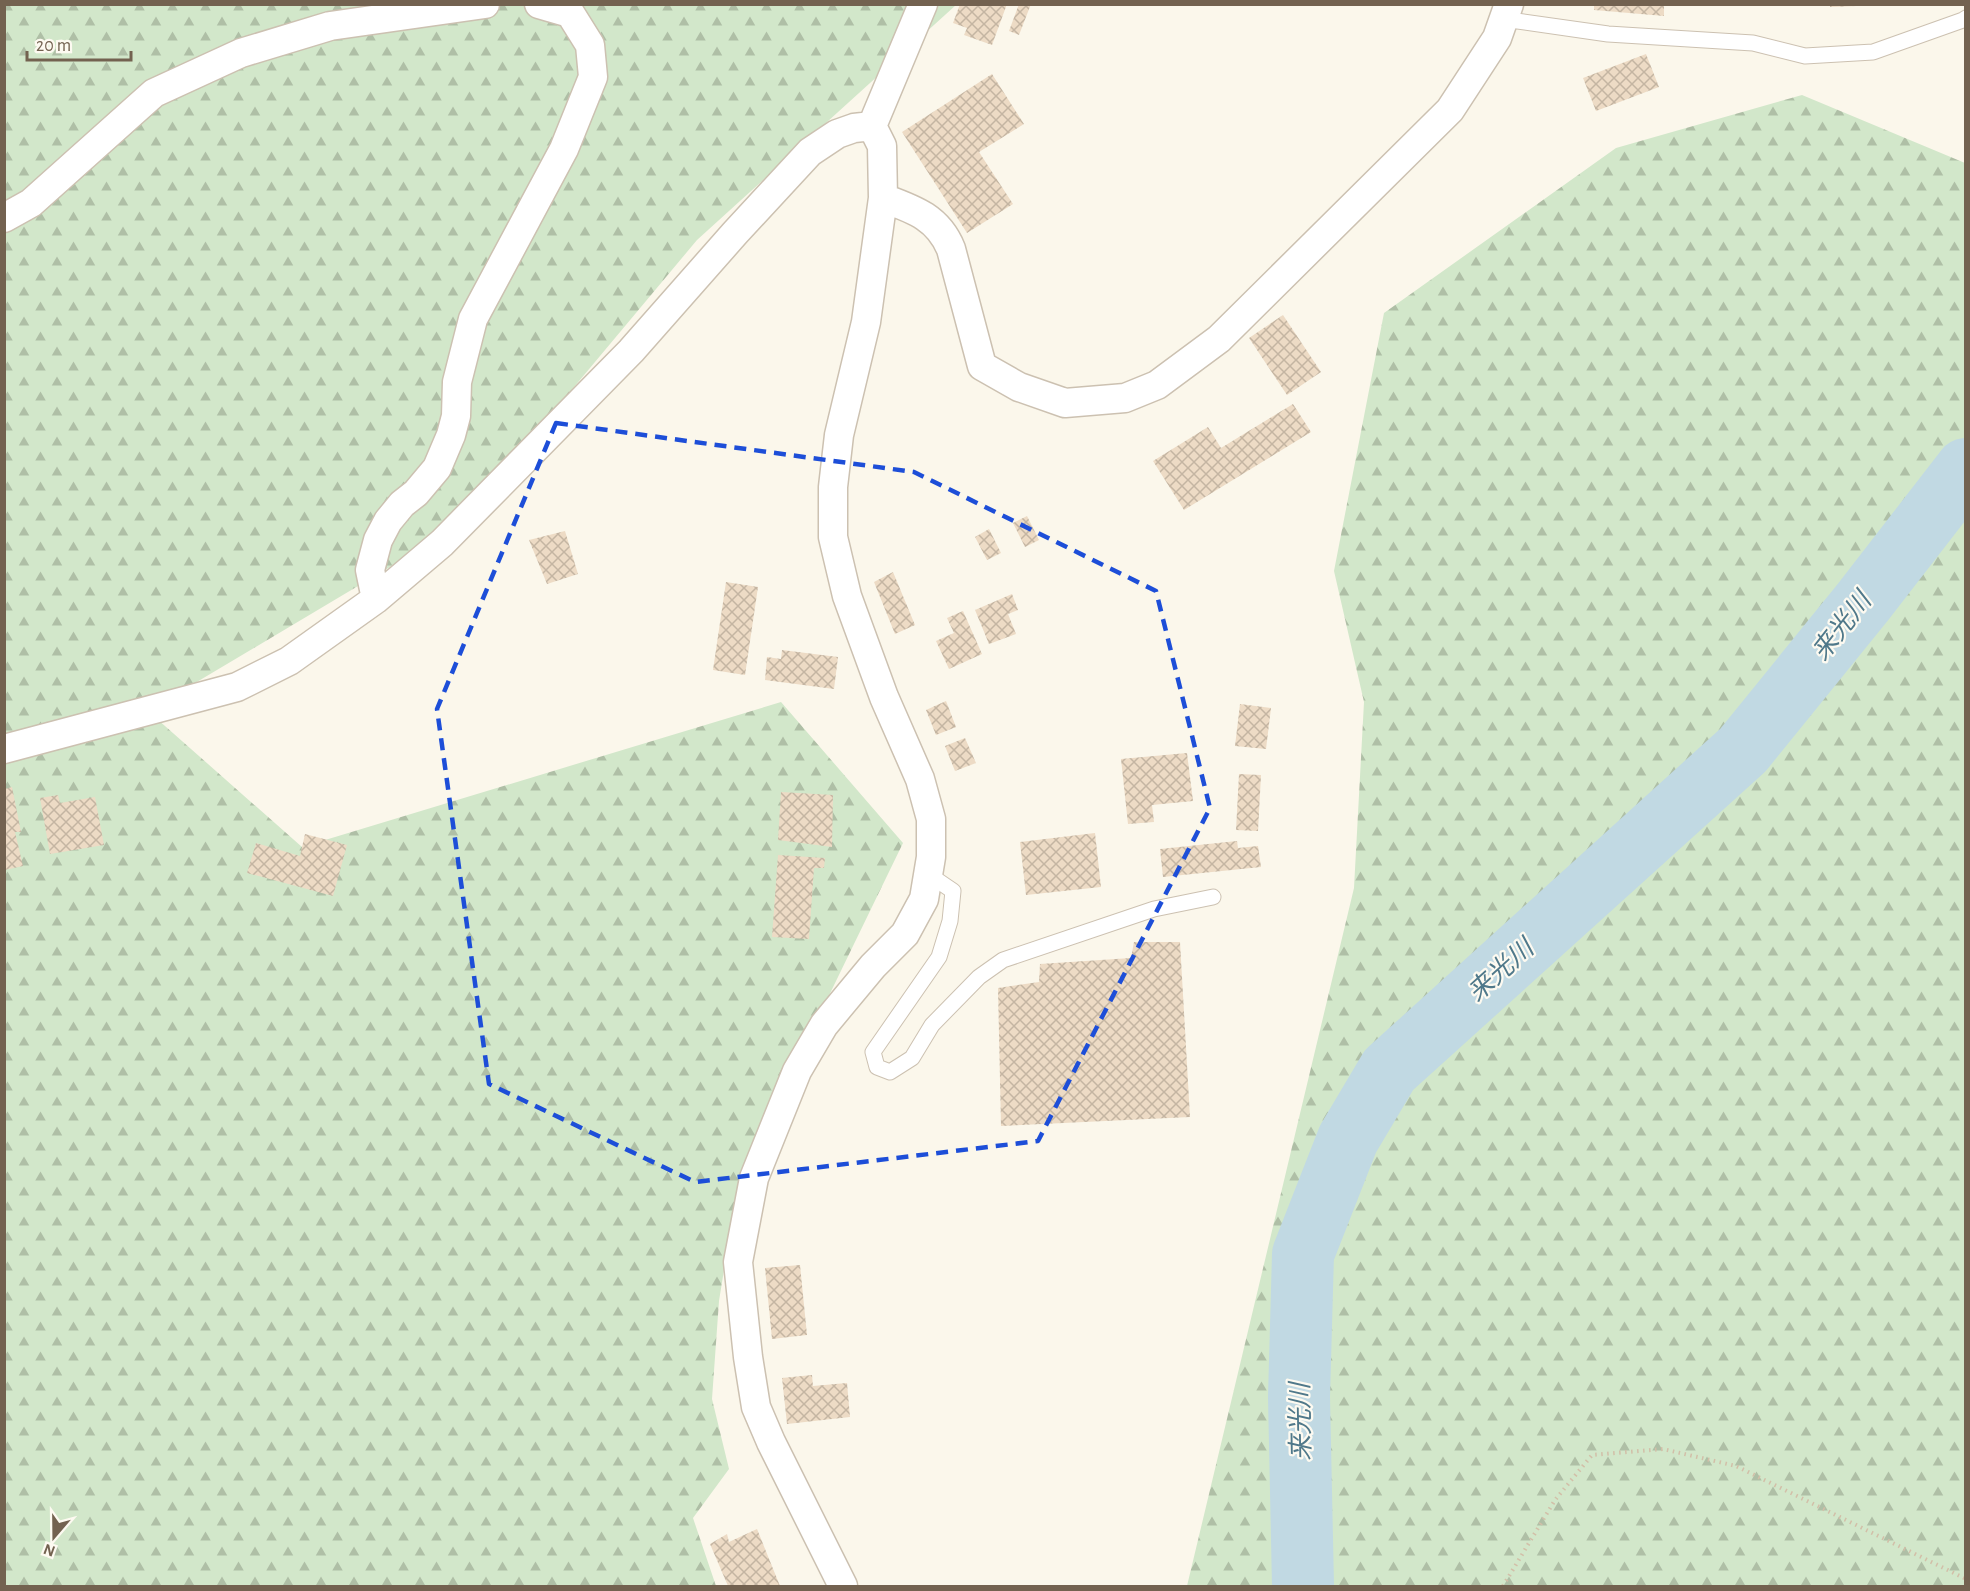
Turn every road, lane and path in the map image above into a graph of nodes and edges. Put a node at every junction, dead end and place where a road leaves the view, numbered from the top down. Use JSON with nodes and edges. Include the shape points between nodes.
{"nodes":[{"id":1,"x":484,"y":4,"type":"edge"},
{"id":2,"x":539,"y":4,"type":"edge"},
{"id":3,"x":923,"y":4,"type":"edge"},
{"id":4,"x":1506,"y":12,"type":"edge"},
{"id":5,"x":1965,"y":18,"type":"edge"},
{"id":6,"x":872,"y":126,"type":"junction"},
{"id":7,"x":883,"y":198,"type":"junction"},
{"id":8,"x":4,"y":218,"type":"edge"},
{"id":9,"x":376,"y":599,"type":"junction"},
{"id":10,"x":4,"y":749,"type":"edge"},
{"id":11,"x":928,"y":874,"type":"junction"},
{"id":12,"x":1213,"y":897,"type":"dead end"},
{"id":13,"x":1965,"y":1579,"type":"edge"},
{"id":14,"x":843,"y":1587,"type":"edge"},
{"id":15,"x":1503,"y":1587,"type":"edge"}],
"edges":[{"from":1,"to":8,"type":"street","via":[[330,26],[241,53],[154,93],[31,203]]},
{"from":2,"to":9,"type":"street","via":[[570,12],[590,45],[593,77],[564,149],[472,319],[457,382],[456,416],[437,468],[388,521],[378,540],[370,570]]},
{"from":3,"to":6,"type":"street"},
{"from":4,"to":5,"type":"lane","via":[[1608,34],[1753,43],[1805,56],[1874,52]]},
{"from":4,"to":7,"type":"street","via":[[1497,38],[1450,110],[1219,339],[1157,386],[1125,398],[1065,403],[1019,387],[982,366],[945,234],[913,209]]},
{"from":6,"to":7,"type":"street","via":[[882,146]]},
{"from":6,"to":9,"type":"street","via":[[837,134],[810,152],[631,351],[442,543]]},
{"from":7,"to":11,"type":"street","via":[[866,322],[839,435],[833,537],[847,596],[884,697],[920,779],[931,819]]},
{"from":9,"to":10,"type":"street","via":[[289,661],[237,687]]},
{"from":11,"to":12,"type":"lane","via":[[954,891],[950,921],[939,957],[873,1052],[877,1067],[890,1072],[912,1058],[932,1025],[979,976],[1003,960],[1154,909]]},
{"from":11,"to":14,"type":"street","via":[[924,899],[905,934],[824,1024],[797,1071],[754,1178],[738,1262],[756,1407]]},
{"from":13,"to":15,"type":"path","via":[[1736,1466],[1663,1449],[1592,1455],[1556,1500]]}]}
